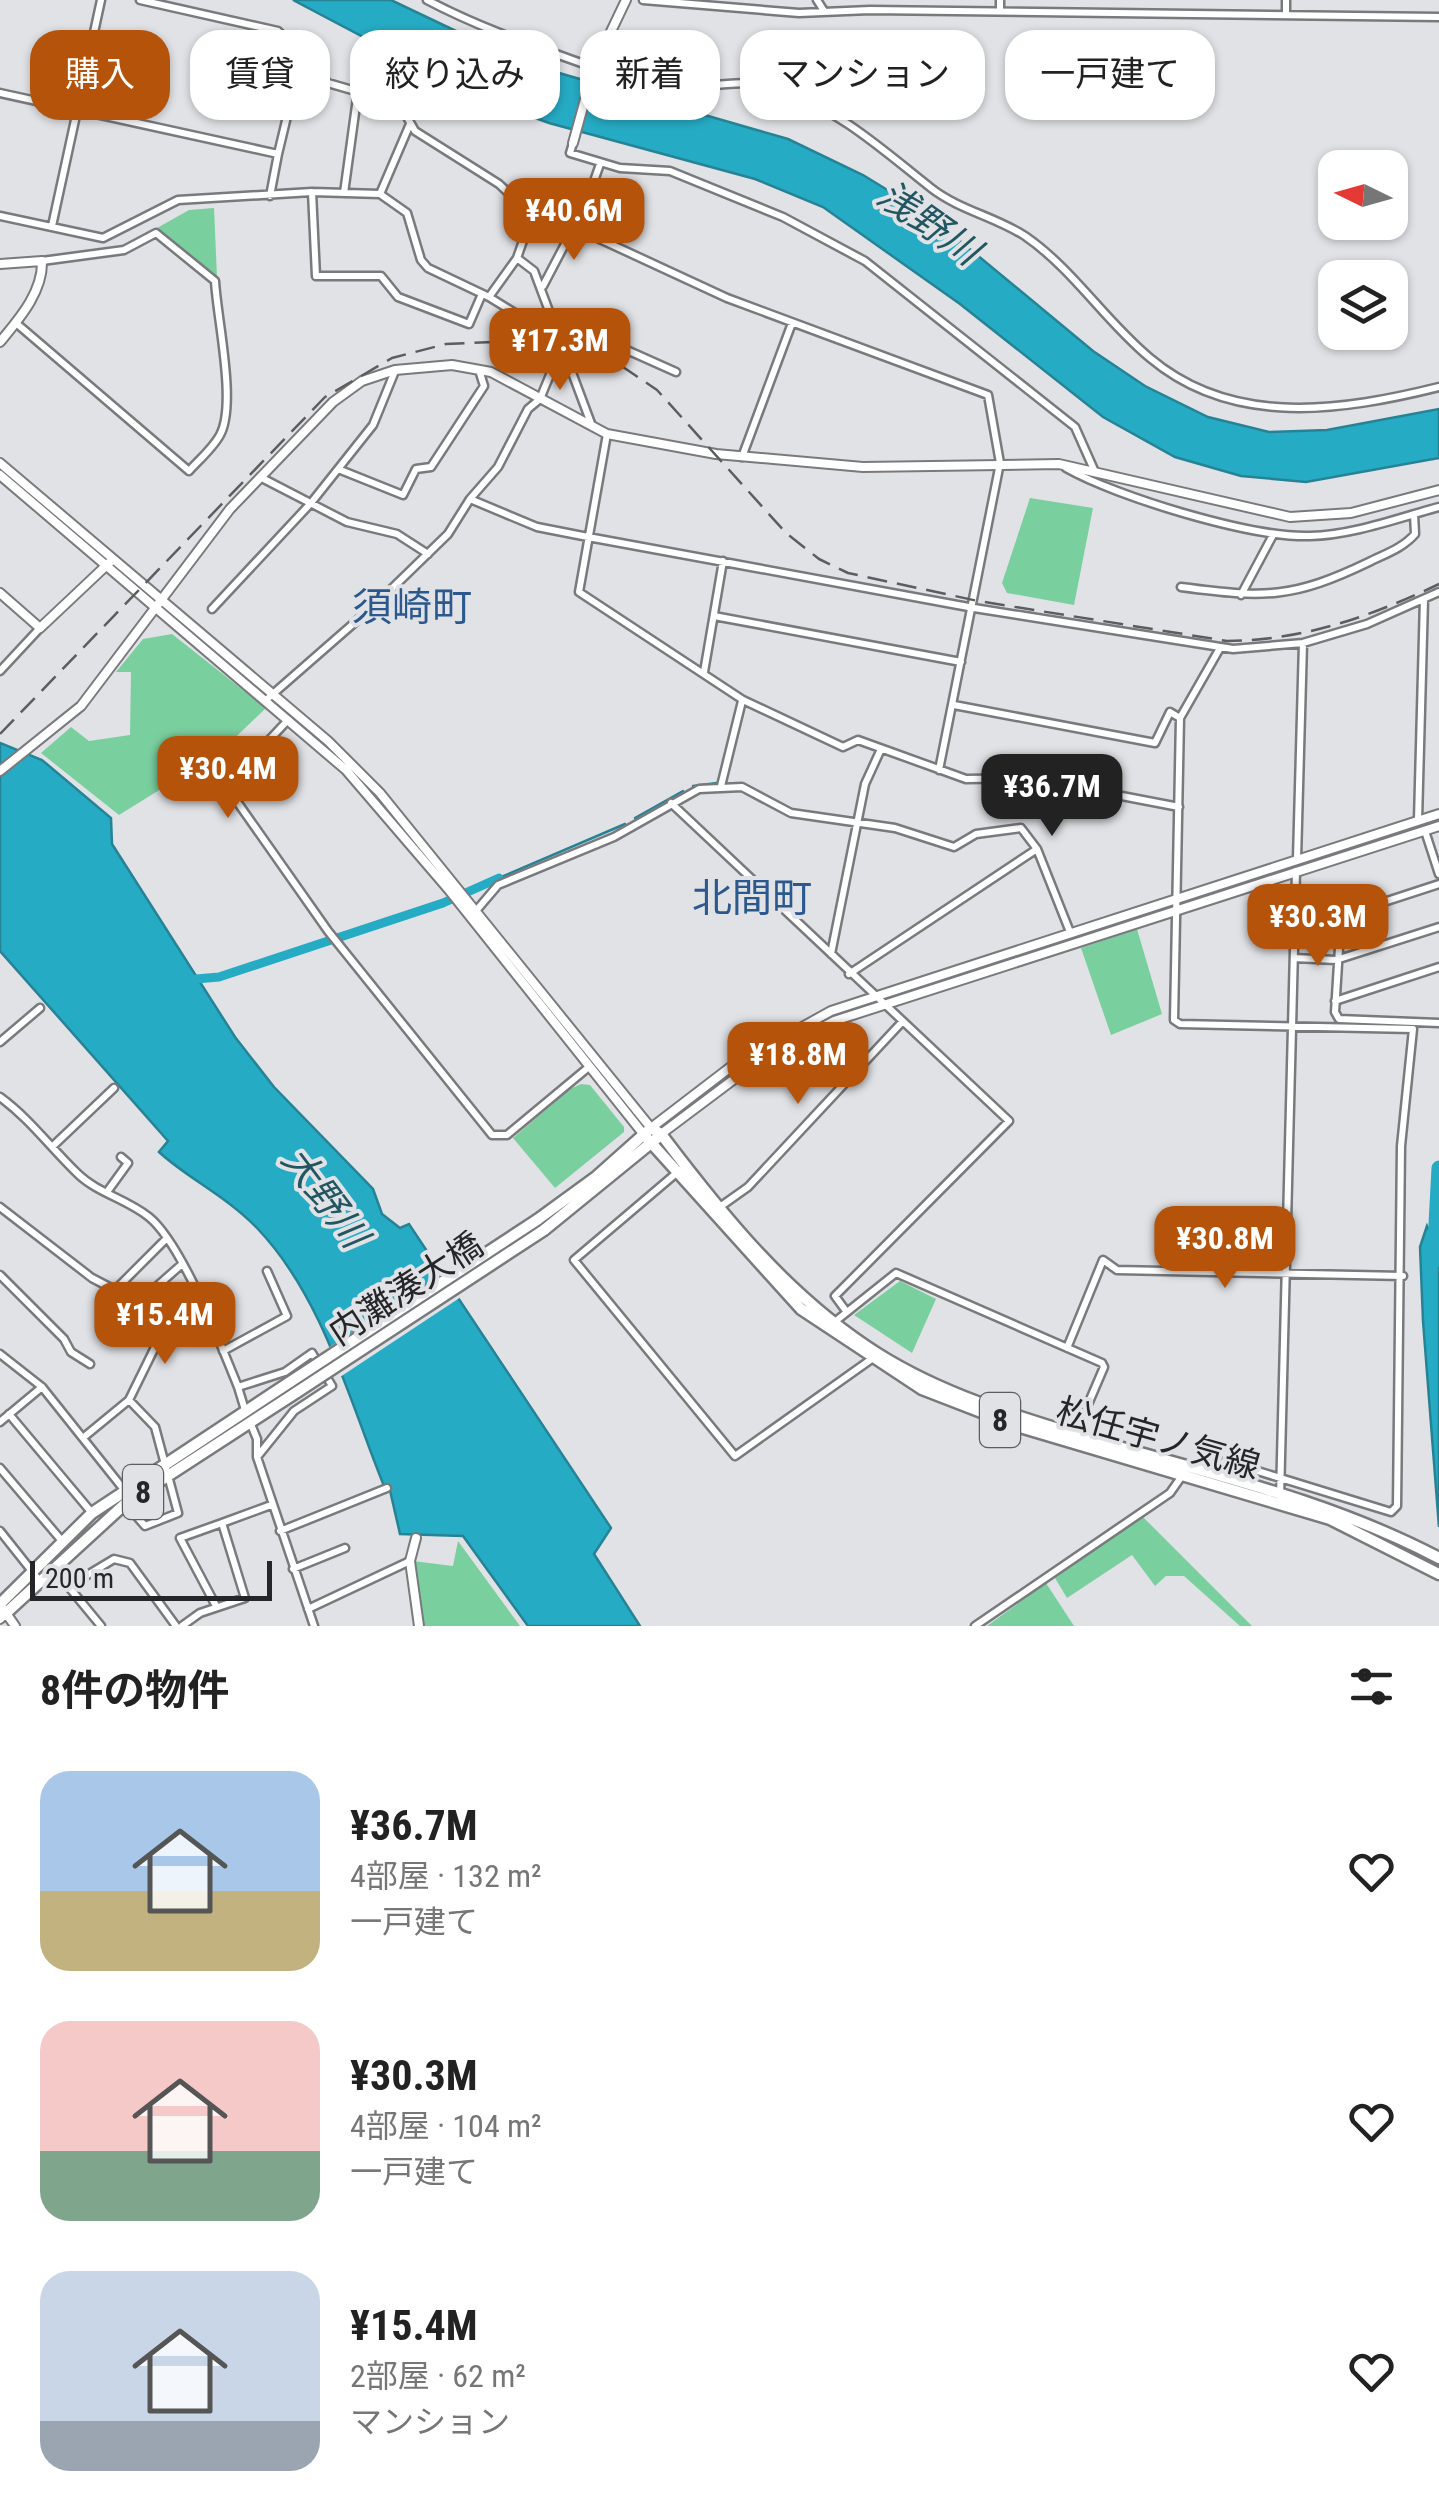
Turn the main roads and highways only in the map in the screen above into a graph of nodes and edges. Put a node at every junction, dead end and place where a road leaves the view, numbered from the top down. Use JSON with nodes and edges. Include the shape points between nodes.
{"nodes":[{"id":1,"x":540,"y":1225,"type":"joint"},
{"id":2,"x":167,"y":1470,"type":"junction"},
{"id":3,"x":1280,"y":1499,"type":"junction"},
{"id":4,"x":1439,"y":1558,"type":"edge"},
{"id":5,"x":1438,"y":1573,"type":"edge"},
{"id":6,"x":36,"y":1576,"type":"junction"},
{"id":7,"x":1,"y":1611,"type":"edge"}],
"edges":[{"from":1,"to":2,"type":"main road","name":"内灘湊大橋","number":"8","bridge":true},
{"from":1,"to":3,"type":"main road","name":"松任宇ノ気線","number":"8","via":[[653,1135],[772,1282],[949,1401]]},
{"from":2,"to":6,"type":"main road","number":"8"},
{"from":2,"to":6,"type":"main road","number":"8","via":[[92,1513]]},
{"from":3,"to":4,"type":"main road","name":"松任宇ノ気線","number":"8","via":[[1362,1520]]},
{"from":3,"to":5,"type":"main road","name":"松任宇ノ気線","number":"8"},
{"from":6,"to":7,"type":"main road","number":"8"}]}
